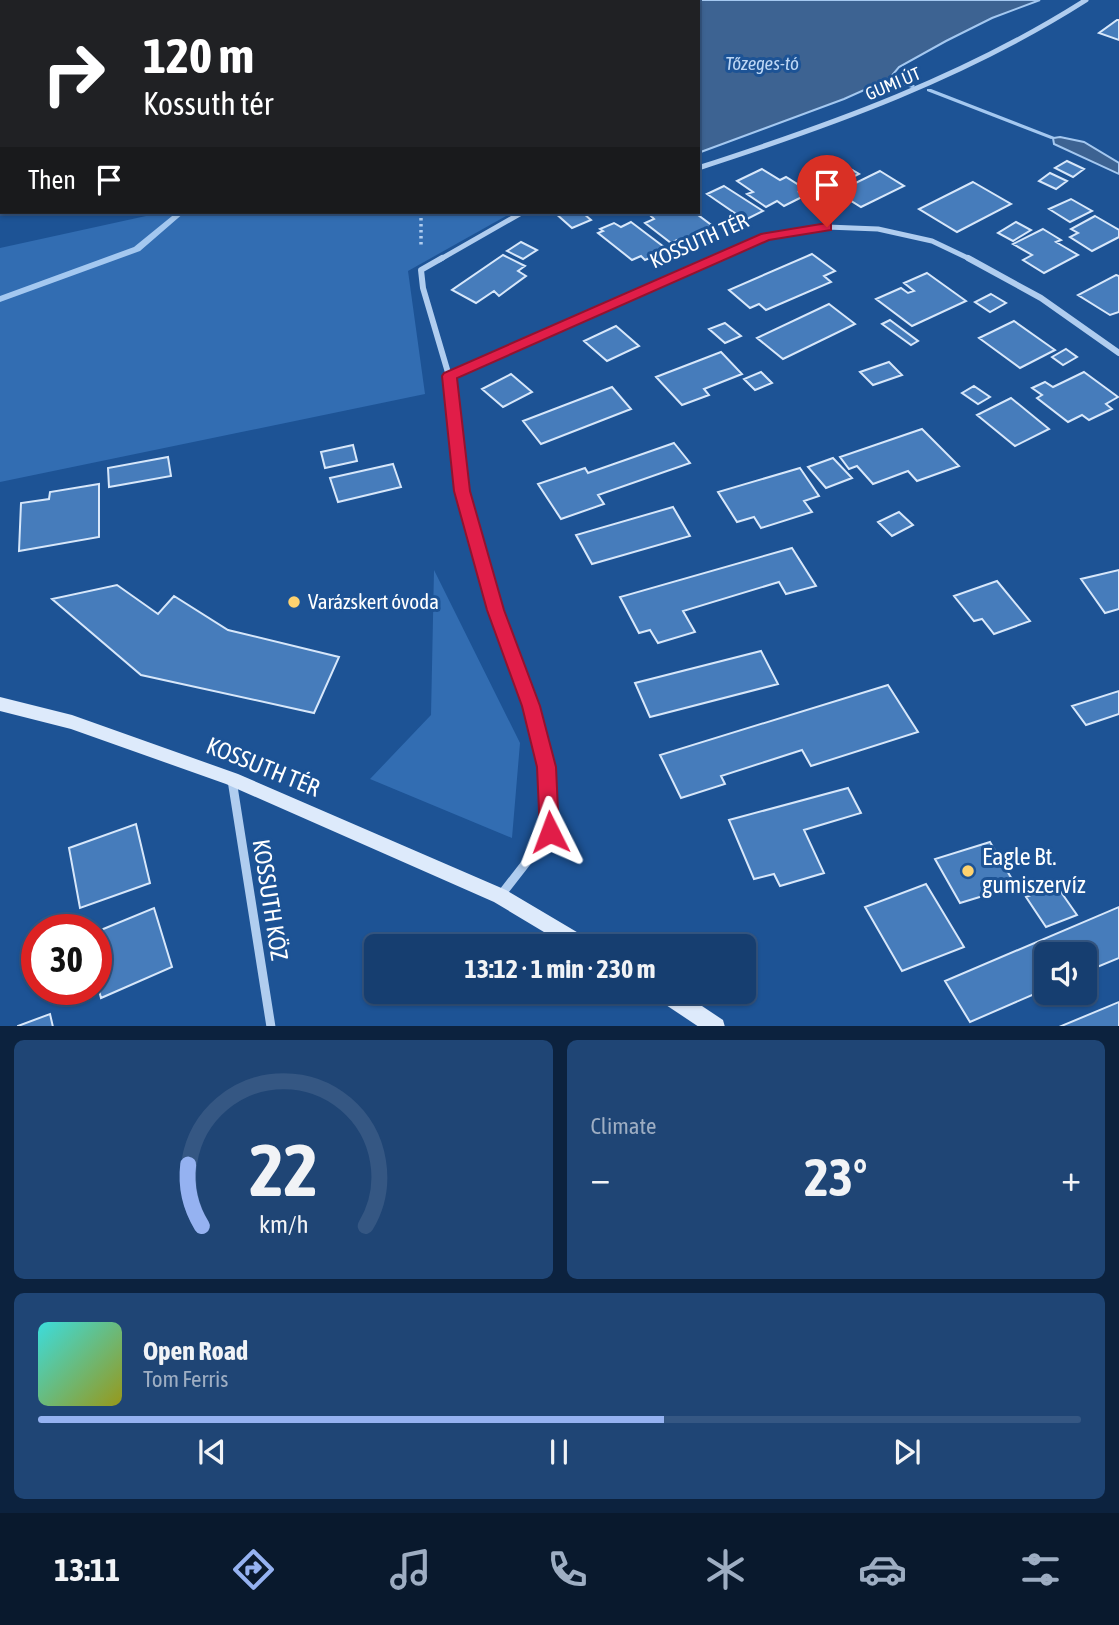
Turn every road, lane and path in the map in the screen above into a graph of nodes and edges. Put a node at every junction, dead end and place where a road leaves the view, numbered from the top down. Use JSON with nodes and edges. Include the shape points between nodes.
{"nodes":[{"id":1,"x":1086,"y":0,"type":"edge"},
{"id":2,"x":700,"y":167,"type":"edge"},
{"id":3,"x":421,"y":214,"type":"edge"},
{"id":4,"x":519,"y":214,"type":"edge"},
{"id":5,"x":421,"y":270,"type":"junction"},
{"id":6,"x":1119,"y":353,"type":"edge"},
{"id":7,"x":449,"y":376,"type":"junction"},
{"id":8,"x":0,"y":704,"type":"edge"},
{"id":9,"x":232,"y":779,"type":"junction"},
{"id":10,"x":500,"y":896,"type":"junction"},
{"id":11,"x":564,"y":934,"type":"edge"},
{"id":12,"x":682,"y":1004,"type":"edge"},
{"id":13,"x":271,"y":1026,"type":"edge"},
{"id":14,"x":715,"y":1026,"type":"edge"}],
"edges":[{"from":1,"to":2,"type":"street","name":"GUMI ÚT","via":[[996,53],[885,103]]},
{"from":3,"to":5,"type":"path"},
{"from":4,"to":5,"type":"street"},
{"from":5,"to":7,"type":"street"},
{"from":6,"to":7,"type":"street","name":"KOSSUTH TÉR","via":[[1041,298],[932,241],[878,229],[827,227],[766,237]]},
{"from":7,"to":10,"type":"street","via":[[462,491],[546,767],[550,832]]},
{"from":8,"to":9,"type":"main road","name":"KOSSUTH TÉR","via":[[72,722]]},
{"from":9,"to":10,"type":"main road","name":"KOSSUTH TÉR"},
{"from":9,"to":13,"type":"street","name":"KOSSUTH KÖZ"},
{"from":10,"to":11,"type":"main road","name":"KOSSUTH TÉR"},
{"from":12,"to":14,"type":"main road"}]}
